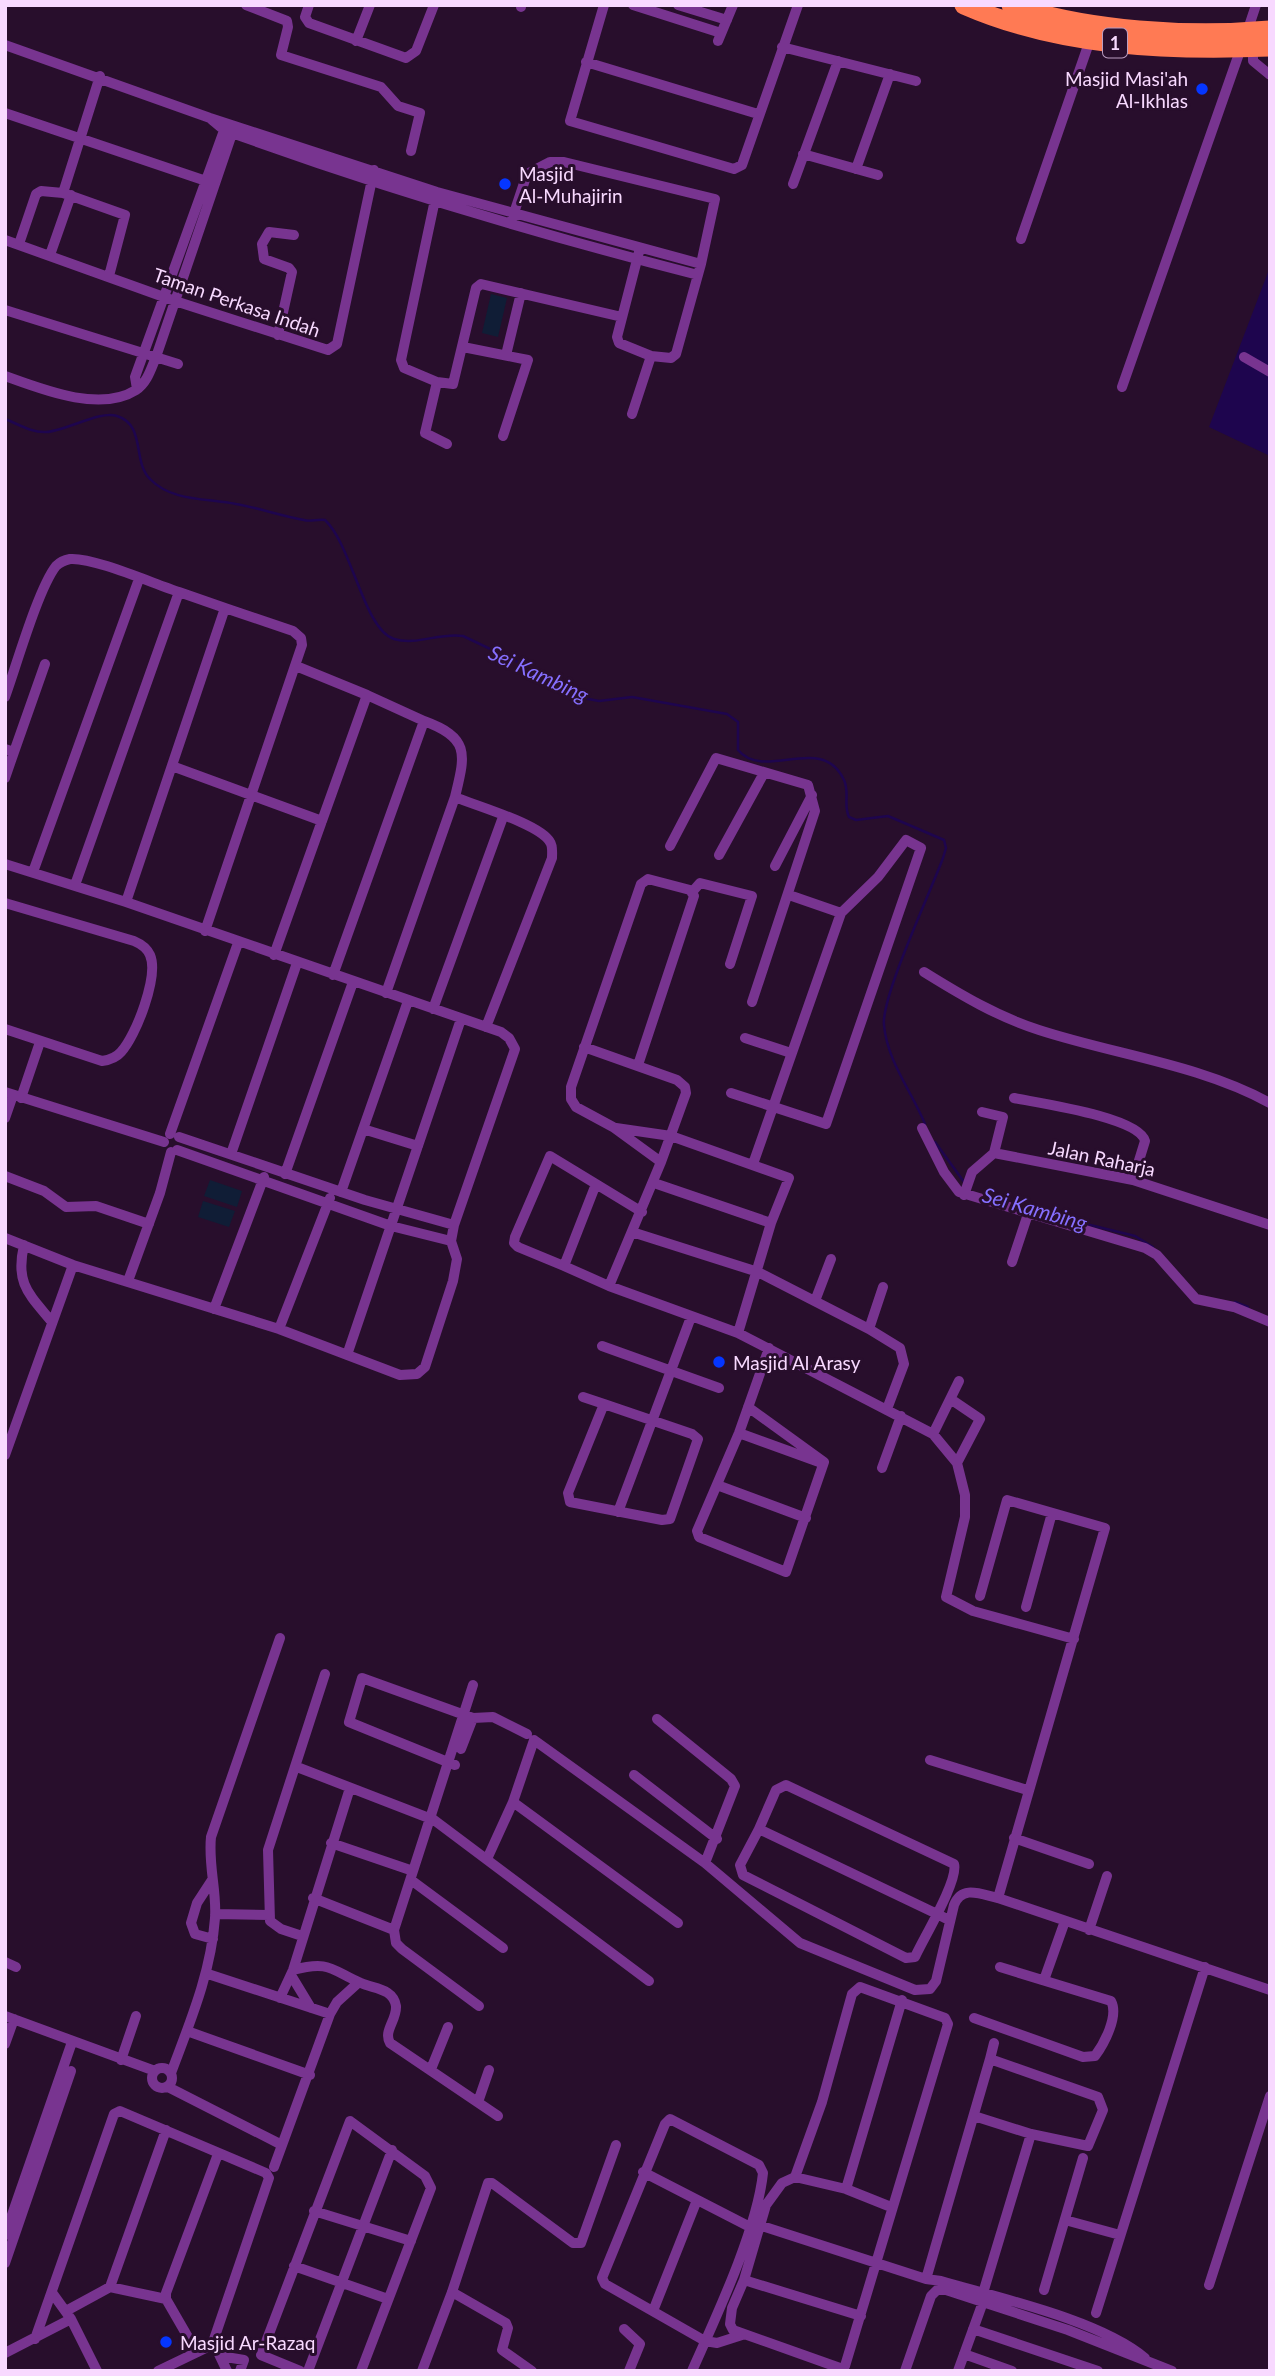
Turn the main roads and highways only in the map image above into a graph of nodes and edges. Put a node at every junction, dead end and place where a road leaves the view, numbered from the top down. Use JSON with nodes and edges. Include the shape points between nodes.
{"nodes":[{"id":1,"x":964,"y":5,"type":"edge"},
{"id":2,"x":1011,"y":5,"type":"edge"},
{"id":3,"x":1270,"y":30,"type":"edge"},
{"id":4,"x":1253,"y":44,"type":"edge"}],
"edges":[{"from":1,"to":4,"type":"highway","number":"1","via":[[1035,29],[1090,40],[1150,47]]},
{"from":2,"to":4,"type":"highway","number":"1","via":[[1094,23]]},
{"from":3,"to":4,"type":"highway","number":"1"}]}
